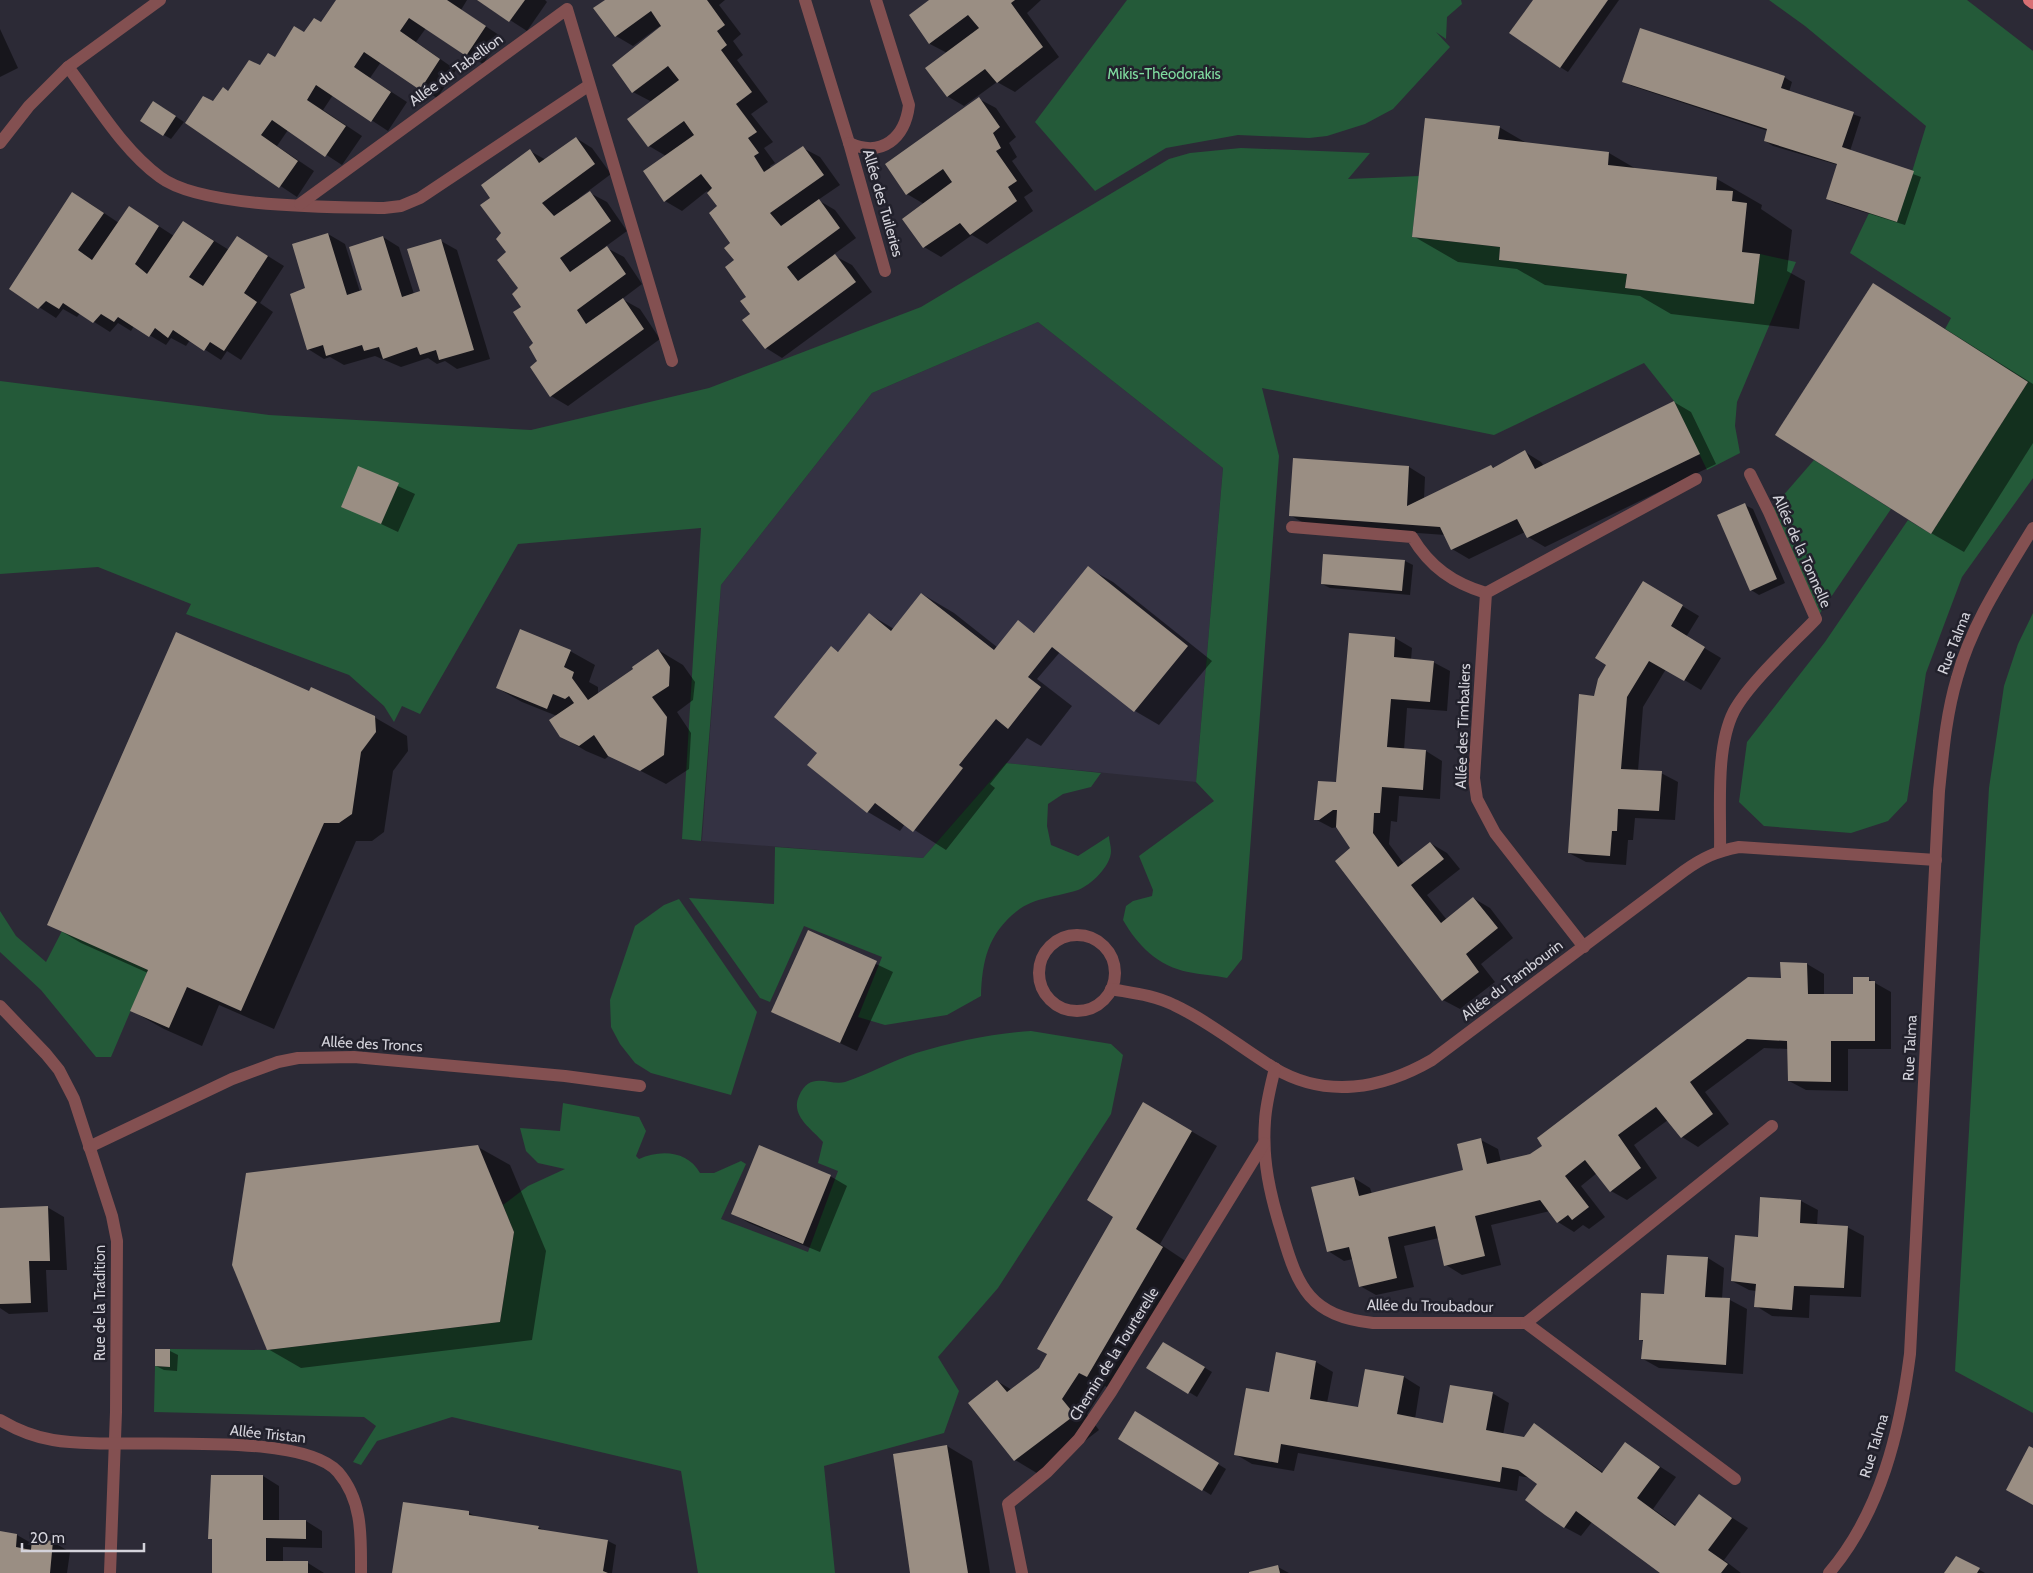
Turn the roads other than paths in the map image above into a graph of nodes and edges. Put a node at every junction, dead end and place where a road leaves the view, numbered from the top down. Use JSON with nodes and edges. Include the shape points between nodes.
{"nodes":[{"id":1,"x":160,"y":0,"type":"edge"},
{"id":2,"x":805,"y":0,"type":"edge"},
{"id":3,"x":876,"y":0,"type":"edge"},
{"id":4,"x":2029,"y":0,"type":"edge"},
{"id":5,"x":2033,"y":3,"type":"edge"},
{"id":6,"x":68,"y":67,"type":"junction"},
{"id":7,"x":588,"y":86,"type":"junction"},
{"id":8,"x":0,"y":143,"type":"edge"},
{"id":9,"x":849,"y":143,"type":"junction"},
{"id":10,"x":300,"y":204,"type":"junction"},
{"id":11,"x":885,"y":271,"type":"dead end"},
{"id":12,"x":672,"y":361,"type":"dead end"},
{"id":13,"x":1750,"y":474,"type":"dead end"},
{"id":14,"x":1696,"y":480,"type":"dead end"},
{"id":15,"x":1292,"y":527,"type":"dead end"},
{"id":16,"x":2033,"y":528,"type":"edge"},
{"id":17,"x":1486,"y":592,"type":"junction"},
{"id":18,"x":1720,"y":850,"type":"junction"},
{"id":19,"x":1936,"y":860,"type":"junction"},
{"id":20,"x":1584,"y":946,"type":"junction"},
{"id":21,"x":1111,"y":989,"type":"junction"},
{"id":22,"x":0,"y":1006,"type":"edge"},
{"id":23,"x":1275,"y":1068,"type":"junction"},
{"id":24,"x":640,"y":1086,"type":"dead end"},
{"id":25,"x":1772,"y":1126,"type":"dead end"},
{"id":26,"x":1264,"y":1143,"type":"junction"},
{"id":27,"x":89,"y":1147,"type":"junction"},
{"id":28,"x":1526,"y":1323,"type":"junction"},
{"id":29,"x":0,"y":1420,"type":"edge"},
{"id":30,"x":114,"y":1444,"type":"junction"},
{"id":31,"x":1735,"y":1479,"type":"dead end"},
{"id":32,"x":110,"y":1573,"type":"edge"},
{"id":33,"x":361,"y":1573,"type":"edge"},
{"id":34,"x":1022,"y":1573,"type":"edge"},
{"id":35,"x":1828,"y":1573,"type":"edge"}],
"edges":[{"from":1,"to":6,"type":"street"},
{"from":2,"to":9,"type":"street","name":"Allée des Tuileries"},
{"from":3,"to":9,"type":"street","name":"Allée des Tuileries","via":[[909,105],[908,117],[900,134],[886,144],[868,148]]},
{"from":4,"to":5,"type":"main road"},
{"from":6,"to":8,"type":"street","via":[[29,106]]},
{"from":6,"to":10,"type":"street","via":[[129,148],[162,179],[180,189],[205,195],[281,205]]},
{"from":7,"to":10,"type":"street","via":[[420,198],[384,208]]},
{"from":7,"to":10,"type":"street","name":"Allée du Tabellion","via":[[567,9]]},
{"from":7,"to":12,"type":"street","name":"Allée du Tabellion"},
{"from":9,"to":11,"type":"street","name":"Allée des Tuileries"},
{"from":13,"to":18,"type":"street","name":"Allée de la Tonnelle","via":[[1816,619],[1734,710],[1723,755]]},
{"from":14,"to":17,"type":"street"},
{"from":15,"to":17,"type":"street","via":[[1412,537],[1438,570],[1462,585]]},
{"from":16,"to":19,"type":"street","name":"Rue Talma","via":[[1985,608],[1957,676],[1945,735]]},
{"from":17,"to":20,"type":"street","name":"Allée des Timbaliers","via":[[1474,778],[1477,799],[1495,833]]},
{"from":18,"to":19,"type":"street","name":"Allée du Tambourin","via":[[1739,847]]},
{"from":18,"to":20,"type":"street","name":"Allée du Tambourin","via":[[1702,858]]},
{"from":19,"to":35,"type":"street","name":"Rue Talma","via":[[1910,1354],[1903,1403],[1894,1446],[1878,1488],[1859,1528]]},
{"from":20,"to":23,"type":"street","name":"Allée du Tambourin","via":[[1432,1060],[1393,1080],[1369,1086],[1331,1087],[1296,1078]]},
{"from":21,"to":21,"type":"street","via":[[1115,976],[1114,962],[1096,940],[1070,936],[1047,950],[1039,977],[1052,1002],[1077,1011],[1091,1008],[1103,1001]]},
{"from":21,"to":23,"type":"street","name":"Allée du Tambourin","via":[[1173,1004],[1216,1028]]},
{"from":22,"to":27,"type":"street","name":"Rue de la Tradition","via":[[59,1070],[74,1099]]},
{"from":23,"to":26,"type":"street","name":"Allée du Troubadour","via":[[1265,1118]]},
{"from":24,"to":27,"type":"street","name":"Allée des Troncs","via":[[354,1056],[298,1058],[232,1079]]},
{"from":25,"to":28,"type":"street"},
{"from":26,"to":28,"type":"street","name":"Allée du Troubadour","via":[[1269,1190],[1294,1273],[1315,1301],[1331,1313],[1373,1323]]},
{"from":26,"to":34,"type":"street","name":"Chemin de la Tourterelle","via":[[1079,1439],[1047,1472],[1008,1504]]},
{"from":27,"to":30,"type":"street","name":"Rue de la Tradition","via":[[112,1216],[116,1241]]},
{"from":28,"to":31,"type":"street"},
{"from":29,"to":30,"type":"street","name":"Allée Tristan","via":[[31,1436],[77,1444]]},
{"from":30,"to":32,"type":"street","name":"Rue de la Tradition"},
{"from":30,"to":33,"type":"street","name":"Allée Tristan","via":[[136,1442],[270,1448],[298,1451],[320,1458],[337,1471],[356,1503],[361,1525]]}]}
